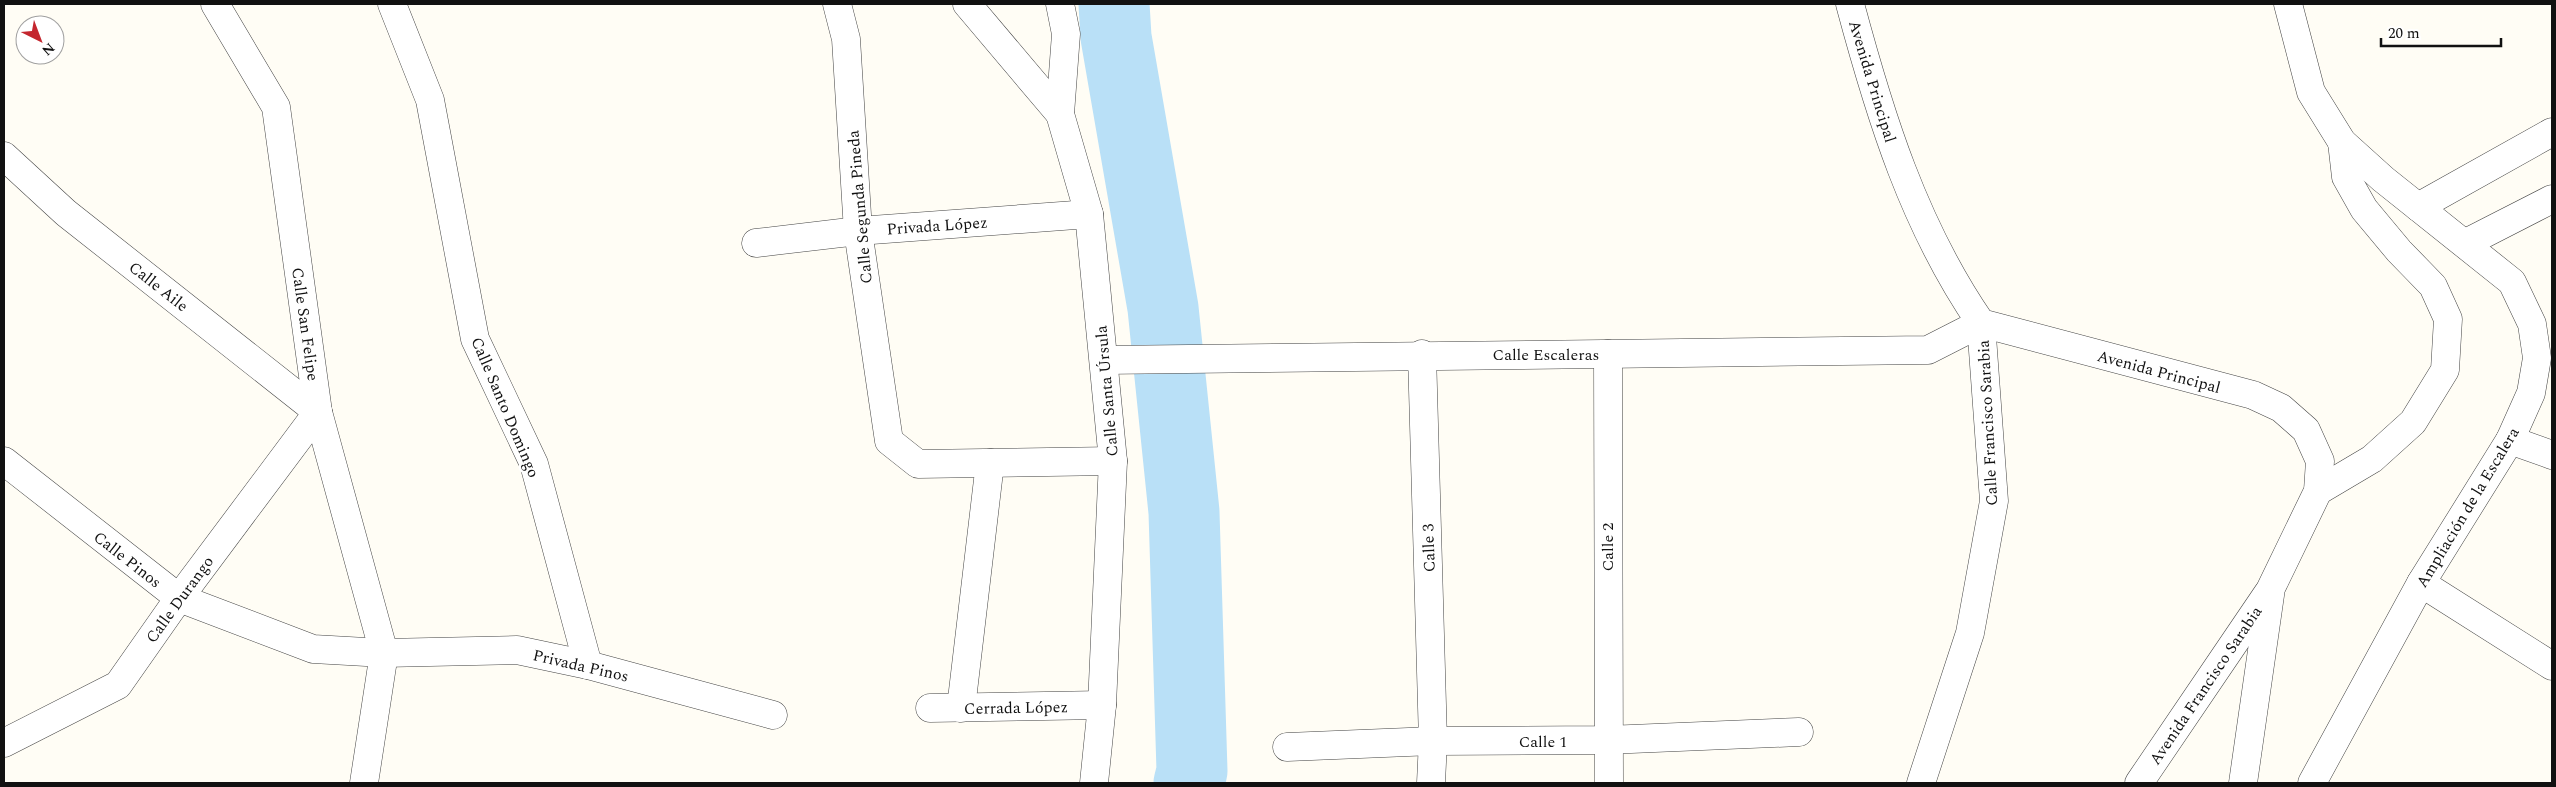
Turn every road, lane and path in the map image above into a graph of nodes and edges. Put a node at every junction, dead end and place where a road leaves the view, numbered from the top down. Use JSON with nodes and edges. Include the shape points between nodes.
{"nodes":[{"id":1,"x":216,"y":4,"type":"edge"},
{"id":2,"x":392,"y":4,"type":"edge"},
{"id":3,"x":837,"y":4,"type":"edge"},
{"id":4,"x":966,"y":4,"type":"edge"},
{"id":5,"x":1060,"y":4,"type":"edge"},
{"id":6,"x":1850,"y":4,"type":"edge"},
{"id":7,"x":2288,"y":4,"type":"edge"},
{"id":8,"x":1060,"y":114,"type":"junction"},
{"id":9,"x":2552,"y":132,"type":"edge"},
{"id":10,"x":2342,"y":142,"type":"junction"},
{"id":11,"x":4,"y":156,"type":"edge"},
{"id":12,"x":2552,"y":199,"type":"edge"},
{"id":13,"x":2418,"y":207,"type":"junction"},
{"id":14,"x":1089,"y":214,"type":"junction"},
{"id":15,"x":858,"y":231,"type":"junction"},
{"id":16,"x":756,"y":243,"type":"dead end"},
{"id":17,"x":2466,"y":243,"type":"junction"},
{"id":18,"x":1981,"y":323,"type":"junction"},
{"id":19,"x":2542,"y":324,"type":"edge"},
{"id":20,"x":1422,"y":354,"type":"junction"},
{"id":21,"x":1608,"y":354,"type":"junction"},
{"id":22,"x":1104,"y":360,"type":"junction"},
{"id":23,"x":318,"y":412,"type":"junction"},
{"id":24,"x":2510,"y":440,"type":"junction"},
{"id":25,"x":2552,"y":455,"type":"edge"},
{"id":26,"x":4,"y":461,"type":"edge"},
{"id":27,"x":1113,"y":461,"type":"junction"},
{"id":28,"x":990,"y":463,"type":"junction"},
{"id":29,"x":2318,"y":491,"type":"junction"},
{"id":30,"x":2421,"y":583,"type":"junction"},
{"id":31,"x":2271,"y":588,"type":"junction"},
{"id":32,"x":179,"y":598,"type":"junction"},
{"id":33,"x":384,"y":653,"type":"junction"},
{"id":34,"x":588,"y":665,"type":"junction"},
{"id":35,"x":2552,"y":666,"type":"edge"},
{"id":36,"x":1102,"y":705,"type":"junction"},
{"id":37,"x":930,"y":708,"type":"dead end"},
{"id":38,"x":961,"y":708,"type":"junction"},
{"id":39,"x":773,"y":715,"type":"dead end"},
{"id":40,"x":1798,"y":732,"type":"dead end"},
{"id":41,"x":1607,"y":740,"type":"junction"},
{"id":42,"x":1433,"y":741,"type":"junction"},
{"id":43,"x":4,"y":743,"type":"edge"},
{"id":44,"x":1287,"y":747,"type":"dead end"},
{"id":45,"x":364,"y":783,"type":"edge"},
{"id":46,"x":1094,"y":783,"type":"edge"},
{"id":47,"x":1431,"y":783,"type":"edge"},
{"id":48,"x":1608,"y":783,"type":"edge"},
{"id":49,"x":1921,"y":783,"type":"edge"},
{"id":50,"x":2139,"y":783,"type":"edge"},
{"id":51,"x":2243,"y":783,"type":"edge"},
{"id":52,"x":2312,"y":783,"type":"edge"}],
"edges":[{"from":1,"to":23,"type":"street","name":"Calle San Felipe","via":[[276,107]]},
{"from":2,"to":34,"type":"street","name":"Calle Santo Domingo","via":[[430,100],[475,338],[534,464]]},
{"from":3,"to":15,"type":"street","name":"Calle Segunda Pineda","via":[[846,39]]},
{"from":4,"to":8,"type":"street"},
{"from":5,"to":8,"type":"street","name":"Calle Santa Úrsula","via":[[1066,34]]},
{"from":6,"to":18,"type":"street","name":"Avenida Principal","via":[[1879,108],[1901,170],[1932,240]]},
{"from":7,"to":10,"type":"street","name":"Ampliación de la Escalera","via":[[2311,92]]},
{"from":8,"to":14,"type":"street","name":"Calle Santa Úrsula"},
{"from":9,"to":13,"type":"street"},
{"from":10,"to":13,"type":"street","name":"Ampliación de la Escalera"},
{"from":10,"to":29,"type":"street","via":[[2346,177],[2364,209],[2433,286],[2448,319],[2445,370],[2413,422],[2372,459]]},
{"from":11,"to":23,"type":"street","name":"Calle Aile","via":[[66,212]]},
{"from":12,"to":17,"type":"street"},
{"from":13,"to":17,"type":"street","name":"Ampliación de la Escalera"},
{"from":14,"to":15,"type":"street","name":"Privada López"},
{"from":14,"to":22,"type":"street","name":"Calle Santa Úrsula"},
{"from":15,"to":16,"type":"street","name":"Privada López"},
{"from":15,"to":28,"type":"street","name":"Calle Segunda Pineda","via":[[889,441],[918,464]]},
{"from":17,"to":19,"type":"street","name":"Ampliación de la Escalera","via":[[2512,282]]},
{"from":18,"to":21,"type":"street","name":"Calle Escaleras","via":[[1928,350]]},
{"from":18,"to":29,"type":"street","name":"Avenida Principal","via":[[2254,395],[2281,408],[2306,430],[2320,461]]},
{"from":18,"to":49,"type":"street","name":"Calle Francisco Sarabia","via":[[1994,501],[1970,633]]},
{"from":19,"to":24,"type":"street","name":"Ampliación de la Escalera","via":[[2531,393]]},
{"from":20,"to":21,"type":"street","name":"Calle Escaleras"},
{"from":20,"to":22,"type":"street","name":"Calle Escaleras"},
{"from":20,"to":42,"type":"street","name":"Calle 3"},
{"from":21,"to":41,"type":"street","name":"Calle 2"},
{"from":22,"to":27,"type":"street","name":"Calle Santa Úrsula"},
{"from":23,"to":32,"type":"street","name":"Calle Durango"},
{"from":23,"to":33,"type":"street","name":"Calle San Felipe"},
{"from":24,"to":25,"type":"street"},
{"from":24,"to":30,"type":"street","name":"Ampliación de la Escalera"},
{"from":26,"to":32,"type":"street","name":"Calle Pinos"},
{"from":27,"to":28,"type":"street"},
{"from":27,"to":36,"type":"street","name":"Calle Santa Úrsula"},
{"from":28,"to":38,"type":"street"},
{"from":29,"to":31,"type":"street","name":"Avenida Principal"},
{"from":30,"to":35,"type":"street"},
{"from":30,"to":52,"type":"street","name":"Ampliación de la Escalera"},
{"from":31,"to":50,"type":"street","name":"Avenida Francisco Sarabia"},
{"from":31,"to":51,"type":"street","name":"Avenida Principal"},
{"from":32,"to":33,"type":"street","name":"Calle Pinos","via":[[313,649]]},
{"from":32,"to":43,"type":"street","name":"Calle Durango","via":[[118,685]]},
{"from":33,"to":34,"type":"street","name":"Privada Pinos","via":[[517,650]]},
{"from":33,"to":45,"type":"street"},
{"from":34,"to":39,"type":"street","name":"Privada Pinos"},
{"from":36,"to":38,"type":"street","name":"Cerrada López"},
{"from":36,"to":46,"type":"street","name":"Calle Santa Úrsula"},
{"from":37,"to":38,"type":"street","name":"Cerrada López"},
{"from":40,"to":41,"type":"street","name":"Calle 1"},
{"from":41,"to":42,"type":"street","name":"Calle 1"},
{"from":41,"to":48,"type":"street","name":"Calle 2"},
{"from":42,"to":44,"type":"street","name":"Calle 1"},
{"from":42,"to":47,"type":"street","name":"Calle 3"}]}
